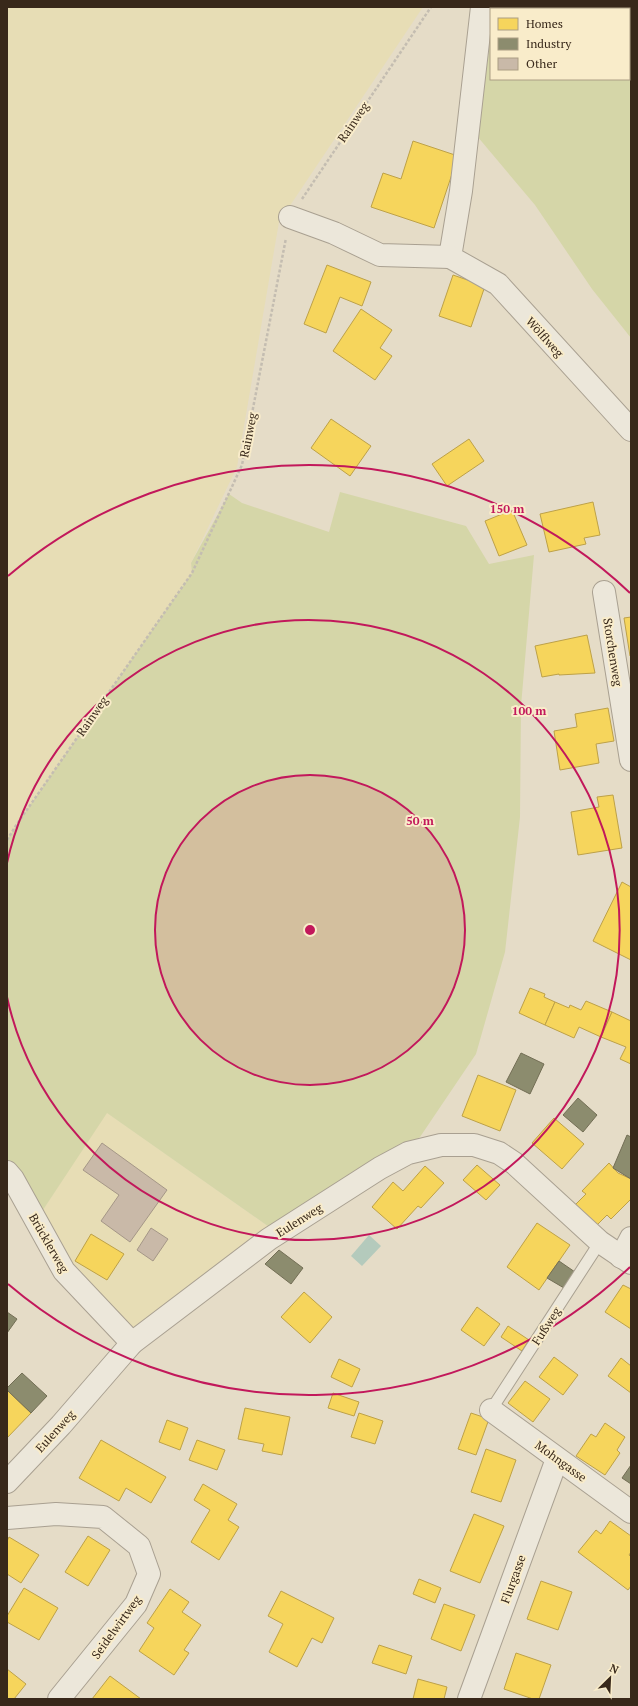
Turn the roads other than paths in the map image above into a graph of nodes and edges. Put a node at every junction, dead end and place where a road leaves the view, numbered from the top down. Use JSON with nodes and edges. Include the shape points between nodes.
{"nodes":[{"id":1,"x":482,"y":7,"type":"edge"},
{"id":2,"x":290,"y":217,"type":"road end"},
{"id":3,"x":450,"y":257,"type":"junction"},
{"id":4,"x":631,"y":430,"type":"edge"},
{"id":5,"x":604,"y":592,"type":"dead end"},
{"id":6,"x":631,"y":760,"type":"edge"},
{"id":7,"x":7,"y":1172,"type":"edge"},
{"id":8,"x":600,"y":1242,"type":"junction"},
{"id":9,"x":628,"y":1253,"type":"edge"},
{"id":10,"x":132,"y":1344,"type":"junction"},
{"id":11,"x":491,"y":1410,"type":"joint"},
{"id":12,"x":558,"y":1459,"type":"junction"},
{"id":13,"x":7,"y":1482,"type":"edge"},
{"id":14,"x":631,"y":1512,"type":"edge"},
{"id":15,"x":7,"y":1518,"type":"edge"},
{"id":16,"x":59,"y":1699,"type":"edge"},
{"id":17,"x":469,"y":1699,"type":"edge"}],
"edges":[{"from":1,"to":3,"type":"street","via":[[461,191]]},
{"from":2,"to":3,"type":"street","name":"Wölflweg","via":[[334,233],[380,255]]},
{"from":3,"to":4,"type":"street","name":"Wölflweg","via":[[498,284]]},
{"from":5,"to":6,"type":"street","name":"Storchenweg"},
{"from":7,"to":10,"type":"street","name":"Brücklerweg","via":[[64,1271]]},
{"from":8,"to":9,"type":"street","name":"Eulenweg"},
{"from":8,"to":10,"type":"street","name":"Eulenweg","via":[[506,1156],[474,1145],[441,1145],[408,1153],[380,1168],[269,1239]]},
{"from":8,"to":11,"type":"lane","name":"Fußweg"},
{"from":10,"to":13,"type":"street","name":"Eulenweg"},
{"from":11,"to":12,"type":"street","name":"Mohngasse"},
{"from":12,"to":14,"type":"street","name":"Mohngasse"},
{"from":12,"to":17,"type":"street","name":"Flurgasse"},
{"from":15,"to":16,"type":"street","name":"Seidelwirtweg","via":[[56,1514],[103,1517],[139,1546],[149,1574],[136,1604]]}]}
